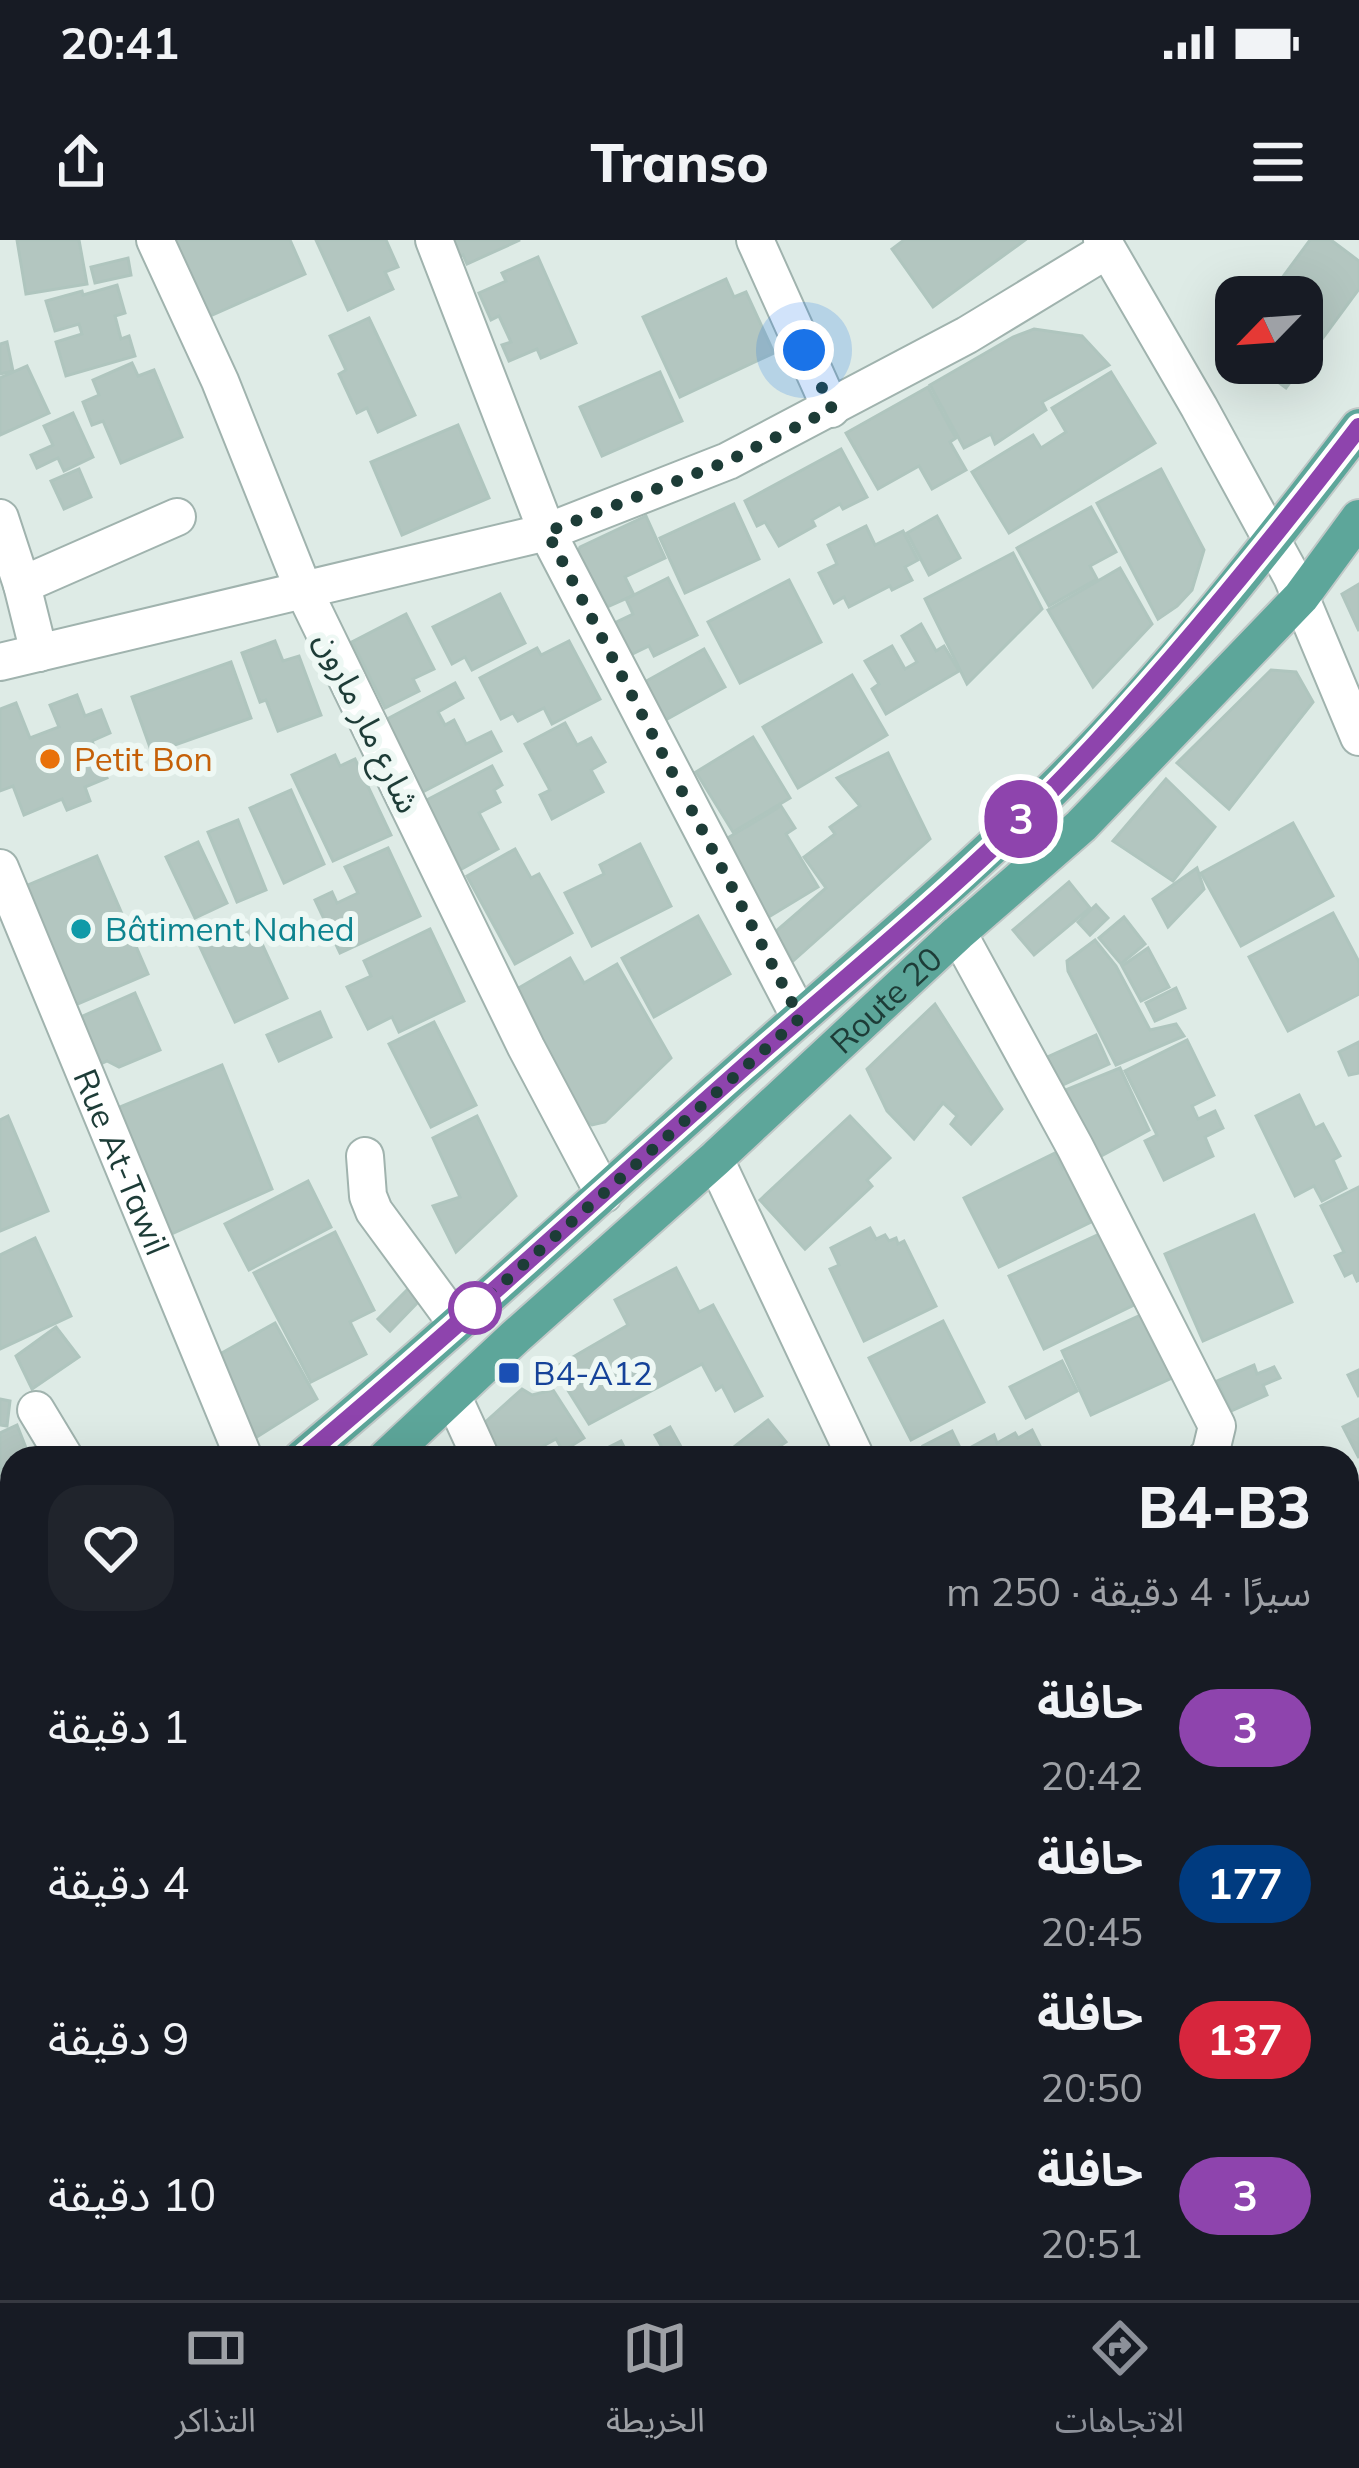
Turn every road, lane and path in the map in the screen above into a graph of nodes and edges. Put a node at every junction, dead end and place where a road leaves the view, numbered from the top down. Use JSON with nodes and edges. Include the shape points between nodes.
{"nodes":[{"id":1,"x":155,"y":240,"type":"edge"},
{"id":2,"x":434,"y":240,"type":"edge"},
{"id":3,"x":755,"y":240,"type":"edge"},
{"id":4,"x":1104,"y":245,"type":"edge"},
{"id":5,"x":832,"y":409,"type":"junction"},
{"id":6,"x":1359,"y":427,"type":"edge"},
{"id":7,"x":177,"y":517,"type":"dead end"},
{"id":8,"x":0,"y":518,"type":"edge"},
{"id":9,"x":1359,"y":518,"type":"edge"},
{"id":10,"x":547,"y":532,"type":"junction"},
{"id":11,"x":1271,"y":541,"type":"junction"},
{"id":12,"x":22,"y":585,"type":"junction"},
{"id":13,"x":304,"y":591,"type":"junction"},
{"id":14,"x":1301,"y":597,"type":"junction"},
{"id":15,"x":40,"y":652,"type":"junction"},
{"id":16,"x":0,"y":662,"type":"edge"},
{"id":17,"x":1359,"y":737,"type":"edge"},
{"id":18,"x":0,"y":868,"type":"edge"},
{"id":19,"x":958,"y":933,"type":"junction"},
{"id":20,"x":800,"y":1018,"type":"junction"},
{"id":21,"x":365,"y":1156,"type":"dead end"},
{"id":22,"x":716,"y":1159,"type":"junction"},
{"id":23,"x":604,"y":1194,"type":"junction"},
{"id":24,"x":457,"y":1324,"type":"junction"},
{"id":25,"x":453,"y":1396,"type":"junction"},
{"id":26,"x":36,"y":1410,"type":"dead end"},
{"id":27,"x":58,"y":1446,"type":"edge"},
{"id":28,"x":239,"y":1446,"type":"edge"},
{"id":29,"x":316,"y":1446,"type":"edge"},
{"id":30,"x":399,"y":1446,"type":"edge"},
{"id":31,"x":476,"y":1446,"type":"edge"},
{"id":32,"x":850,"y":1446,"type":"edge"},
{"id":33,"x":1212,"y":1446,"type":"edge"}],
"edges":[{"from":1,"to":13,"type":"street","name":"شارع مار مارون"},
{"from":2,"to":10,"type":"street"},
{"from":3,"to":5,"type":"street"},
{"from":4,"to":5,"type":"street","via":[[967,335]]},
{"from":4,"to":11,"type":"street"},
{"from":5,"to":10,"type":"street","via":[[728,461]]},
{"from":6,"to":11,"type":"main road"},
{"from":7,"to":12,"type":"street"},
{"from":8,"to":12,"type":"street"},
{"from":9,"to":14,"type":"main road","name":"Route 20"},
{"from":10,"to":13,"type":"street"},
{"from":10,"to":20,"type":"street"},
{"from":11,"to":14,"type":"street"},
{"from":11,"to":20,"type":"main road","via":[[1064,777]]},
{"from":12,"to":15,"type":"street"},
{"from":13,"to":15,"type":"street"},
{"from":13,"to":23,"type":"street","name":"شارع مار مارون"},
{"from":14,"to":17,"type":"street"},
{"from":14,"to":19,"type":"main road","name":"Route 20","via":[[1081,826]]},
{"from":15,"to":16,"type":"street"},
{"from":18,"to":28,"type":"street","name":"Rue At-Tawil"},
{"from":19,"to":22,"type":"main road","name":"Route 20"},
{"from":19,"to":33,"type":"street","via":[[1217,1426]]},
{"from":20,"to":23,"type":"main road"},
{"from":21,"to":24,"type":"street","via":[[374,1211]]},
{"from":22,"to":25,"type":"main road","name":"Route 20"},
{"from":22,"to":32,"type":"street"},
{"from":23,"to":24,"type":"main road"},
{"from":24,"to":29,"type":"main road"},
{"from":25,"to":30,"type":"main road","name":"Route 20"},
{"from":25,"to":31,"type":"street"},
{"from":26,"to":27,"type":"street"}]}
